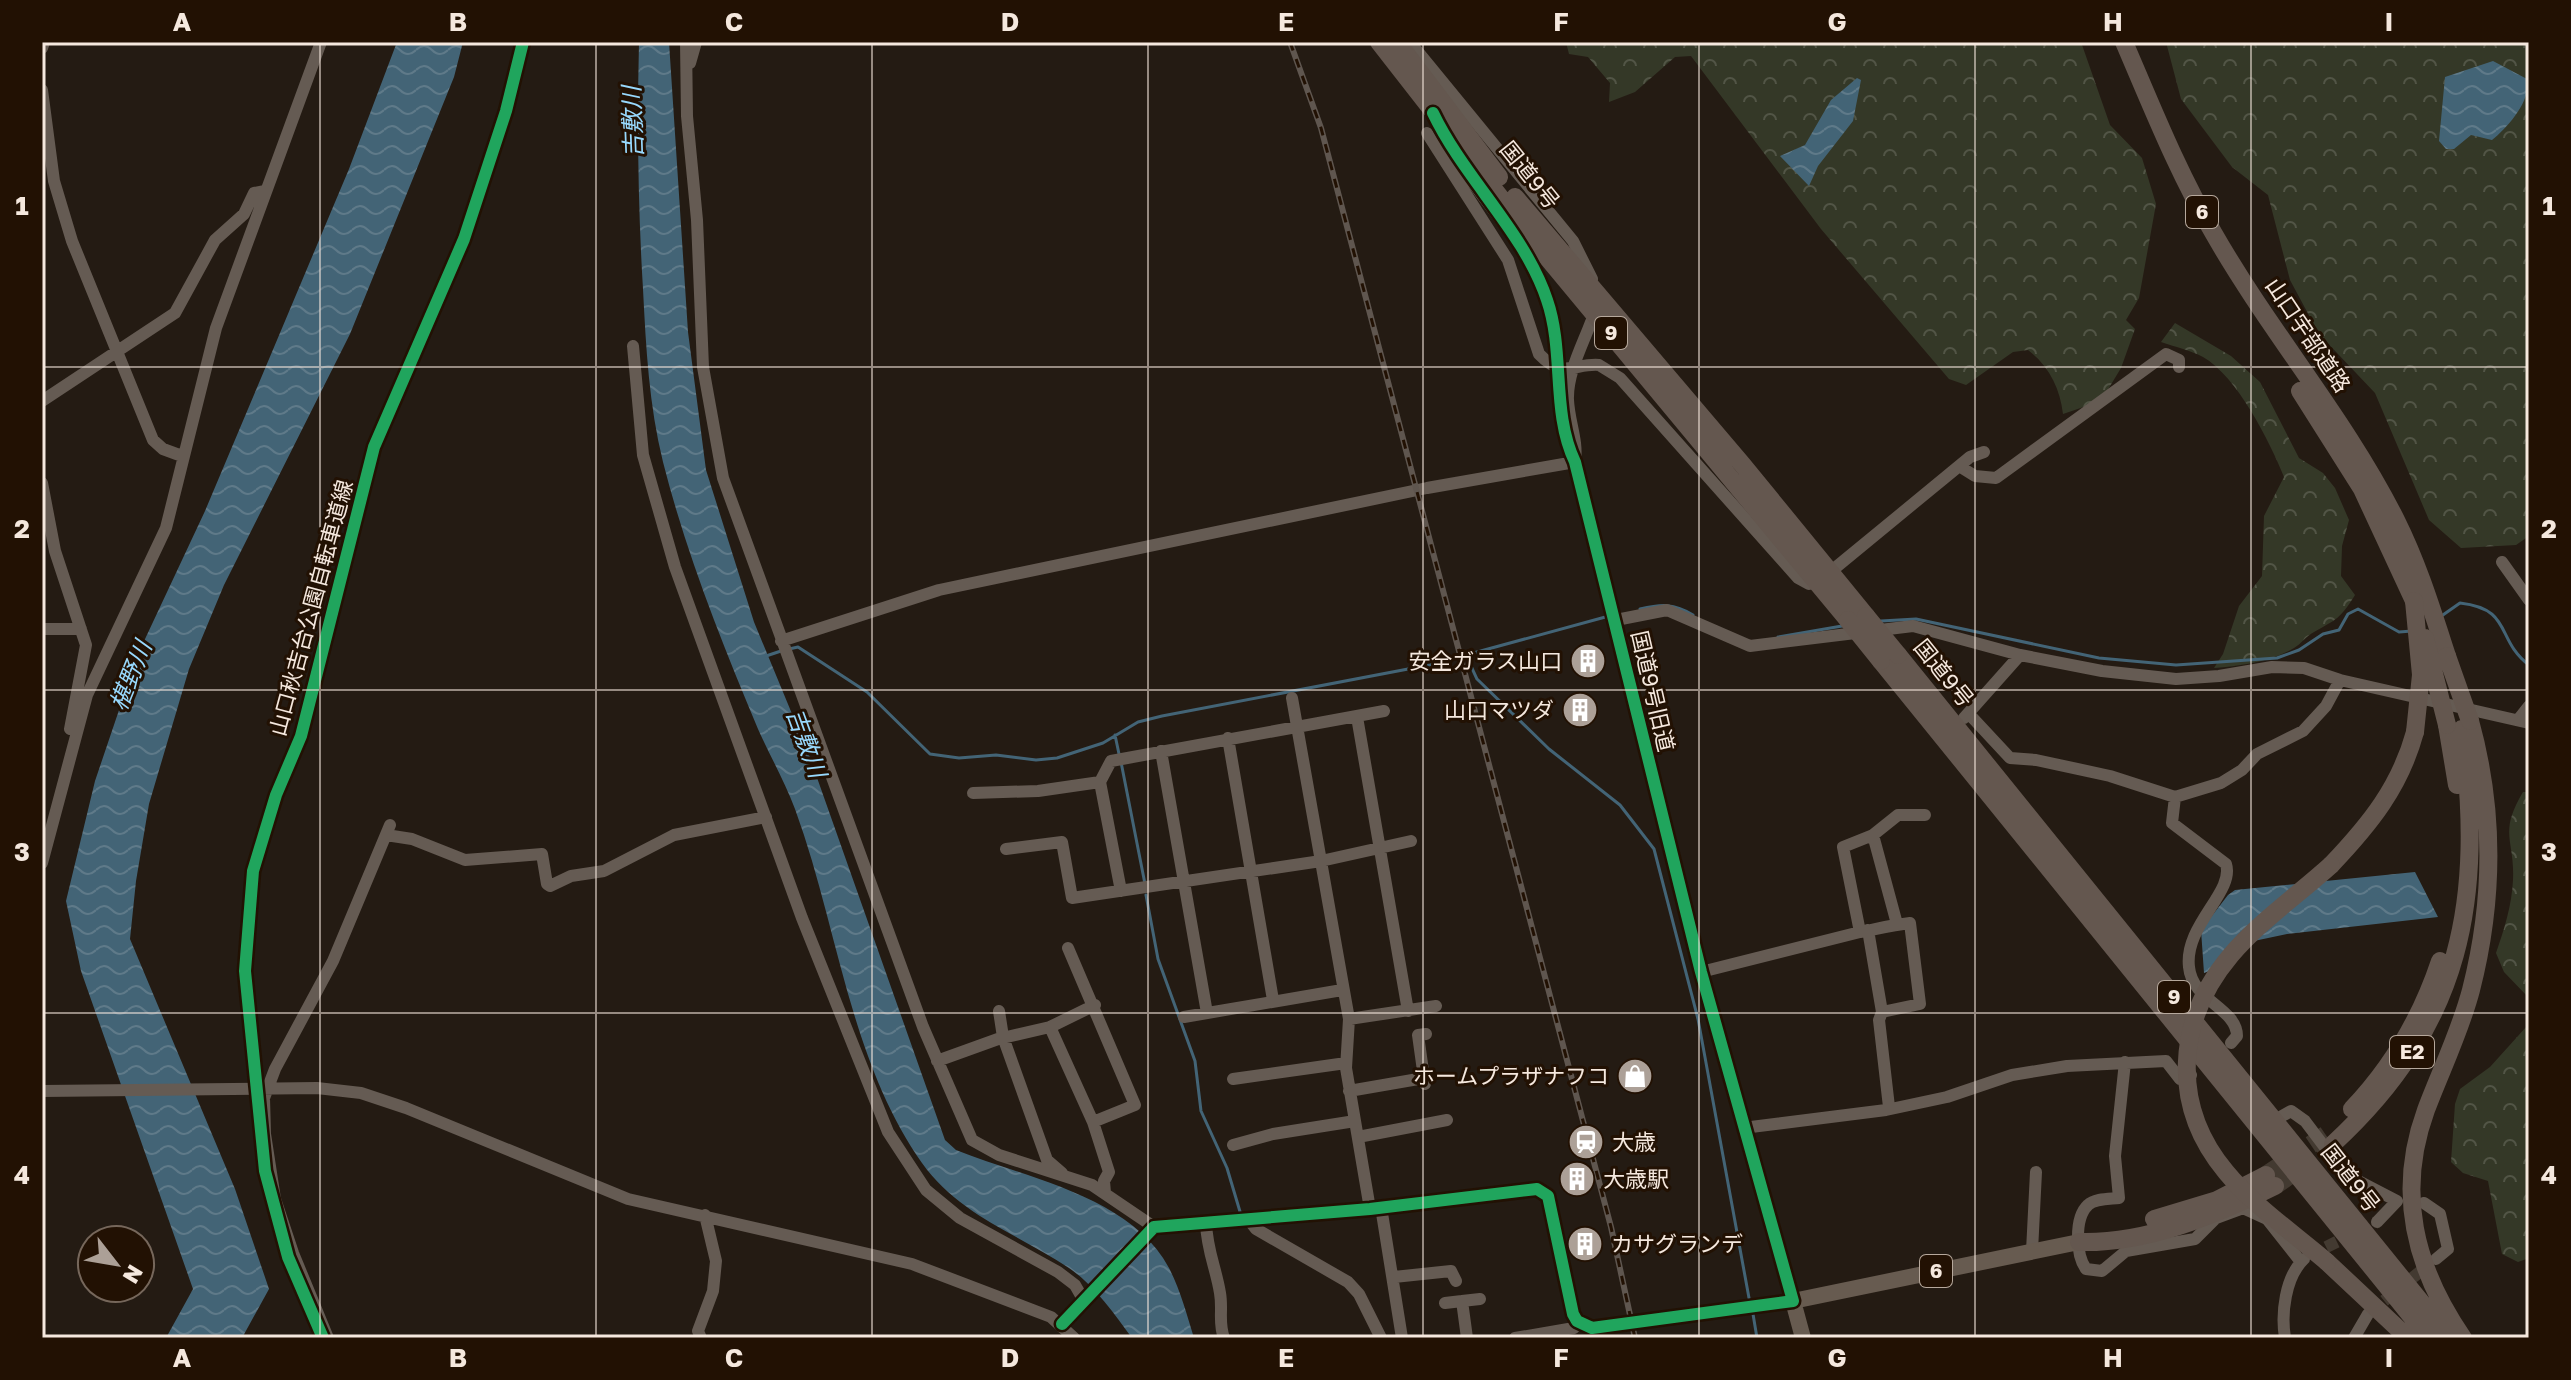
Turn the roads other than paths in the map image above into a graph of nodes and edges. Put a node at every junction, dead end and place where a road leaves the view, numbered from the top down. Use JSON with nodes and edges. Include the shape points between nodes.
{"nodes":[{"id":1,"x":44,"y":42,"type":"edge"},
{"id":2,"x":321,"y":42,"type":"edge"},
{"id":3,"x":686,"y":42,"type":"edge"},
{"id":4,"x":696,"y":42,"type":"edge"},
{"id":5,"x":1379,"y":42,"type":"edge"},
{"id":6,"x":1397,"y":42,"type":"edge"},
{"id":7,"x":1410,"y":42,"type":"edge"},
{"id":8,"x":2118,"y":42,"type":"edge"},
{"id":9,"x":2124,"y":42,"type":"edge"},
{"id":10,"x":42,"y":48,"type":"edge"},
{"id":11,"x":688,"y":65,"type":"junction"},
{"id":12,"x":42,"y":90,"type":"edge"},
{"id":13,"x":1433,"y":113,"type":"junction"},
{"id":14,"x":1427,"y":133,"type":"dead end"},
{"id":15,"x":45,"y":137,"type":"edge"},
{"id":16,"x":265,"y":191,"type":"junction"},
{"id":17,"x":1592,"y":279,"type":"dead end"},
{"id":18,"x":1591,"y":322,"type":"dead end"},
{"id":19,"x":633,"y":346,"type":"dead end"},
{"id":20,"x":115,"y":355,"type":"junction"},
{"id":21,"x":1556,"y":365,"type":"junction"},
{"id":22,"x":2179,"y":367,"type":"dead end"},
{"id":23,"x":1572,"y":371,"type":"junction"},
{"id":24,"x":42,"y":401,"type":"edge"},
{"id":25,"x":1984,"y":452,"type":"dead end"},
{"id":26,"x":182,"y":456,"type":"junction"},
{"id":27,"x":1575,"y":462,"type":"junction"},
{"id":28,"x":1959,"y":466,"type":"junction"},
{"id":29,"x":42,"y":483,"type":"edge"},
{"id":30,"x":2502,"y":562,"type":"dead end"},
{"id":31,"x":1824,"y":577,"type":"junction"},
{"id":32,"x":2421,"y":598,"type":"junction"},
{"id":33,"x":2529,"y":600,"type":"edge"},
{"id":34,"x":1616,"y":620,"type":"junction"},
{"id":35,"x":42,"y":629,"type":"edge"},
{"id":36,"x":81,"y":629,"type":"junction"},
{"id":37,"x":782,"y":642,"type":"junction"},
{"id":38,"x":2020,"y":655,"type":"junction"},
{"id":39,"x":2447,"y":656,"type":"joint"},
{"id":40,"x":1890,"y":658,"type":"junction"},
{"id":41,"x":2340,"y":680,"type":"junction"},
{"id":42,"x":1292,"y":698,"type":"dead end"},
{"id":43,"x":2529,"y":706,"type":"edge"},
{"id":44,"x":1384,"y":711,"type":"dead end"},
{"id":45,"x":1357,"y":717,"type":"junction"},
{"id":46,"x":1962,"y":719,"type":"junction"},
{"id":47,"x":2523,"y":721,"type":"edge"},
{"id":48,"x":2459,"y":723,"type":"junction"},
{"id":49,"x":1298,"y":726,"type":"junction"},
{"id":50,"x":1228,"y":738,"type":"junction"},
{"id":51,"x":1161,"y":751,"type":"junction"},
{"id":52,"x":65,"y":767,"type":"junction"},
{"id":53,"x":1100,"y":782,"type":"junction"},
{"id":54,"x":973,"y":793,"type":"dead end"},
{"id":55,"x":2175,"y":797,"type":"junction"},
{"id":56,"x":1925,"y":815,"type":"dead end"},
{"id":57,"x":766,"y":817,"type":"junction"},
{"id":58,"x":1873,"y":835,"type":"junction"},
{"id":59,"x":1411,"y":841,"type":"dead end"},
{"id":60,"x":1381,"y":848,"type":"junction"},
{"id":61,"x":1006,"y":849,"type":"dead end"},
{"id":62,"x":1321,"y":861,"type":"junction"},
{"id":63,"x":42,"y":863,"type":"edge"},
{"id":64,"x":1251,"y":870,"type":"junction"},
{"id":65,"x":1184,"y":883,"type":"junction"},
{"id":66,"x":1121,"y":891,"type":"junction"},
{"id":67,"x":1897,"y":924,"type":"junction"},
{"id":68,"x":1864,"y":931,"type":"junction"},
{"id":69,"x":1068,"y":948,"type":"dead end"},
{"id":70,"x":1701,"y":972,"type":"junction"},
{"id":71,"x":1342,"y":990,"type":"junction"},
{"id":72,"x":1273,"y":1000,"type":"junction"},
{"id":73,"x":1095,"y":1005,"type":"junction"},
{"id":74,"x":1436,"y":1006,"type":"dead end"},
{"id":75,"x":999,"y":1011,"type":"dead end"},
{"id":76,"x":1408,"y":1011,"type":"junction"},
{"id":77,"x":1882,"y":1012,"type":"junction"},
{"id":78,"x":1207,"y":1013,"type":"junction"},
{"id":79,"x":1184,"y":1017,"type":"dead end"},
{"id":80,"x":1349,"y":1019,"type":"junction"},
{"id":81,"x":1050,"y":1027,"type":"junction"},
{"id":82,"x":1418,"y":1035,"type":"dead end"},
{"id":83,"x":1003,"y":1037,"type":"junction"},
{"id":84,"x":2231,"y":1043,"type":"dead end"},
{"id":85,"x":937,"y":1061,"type":"junction"},
{"id":86,"x":2125,"y":1062,"type":"junction"},
{"id":87,"x":1346,"y":1063,"type":"junction"},
{"id":88,"x":2199,"y":1068,"type":"dead end"},
{"id":89,"x":1233,"y":1079,"type":"dead end"},
{"id":90,"x":260,"y":1088,"type":"junction"},
{"id":91,"x":42,"y":1091,"type":"edge"},
{"id":92,"x":1349,"y":1091,"type":"junction"},
{"id":93,"x":1889,"y":1107,"type":"junction"},
{"id":94,"x":1447,"y":1120,"type":"dead end"},
{"id":95,"x":1355,"y":1121,"type":"junction"},
{"id":96,"x":1093,"y":1122,"type":"junction"},
{"id":97,"x":2268,"y":1124,"type":"junction"},
{"id":98,"x":1743,"y":1128,"type":"junction"},
{"id":99,"x":1358,"y":1137,"type":"junction"},
{"id":100,"x":2330,"y":1138,"type":"tunnel mouth"},
{"id":101,"x":1233,"y":1145,"type":"dead end"},
{"id":102,"x":2036,"y":1172,"type":"dead end"},
{"id":103,"x":1067,"y":1177,"type":"junction"},
{"id":104,"x":2270,"y":1181,"type":"tunnel mouth"},
{"id":105,"x":1105,"y":1193,"type":"junction"},
{"id":106,"x":2424,"y":1203,"type":"dead end"},
{"id":107,"x":1376,"y":1208,"type":"junction"},
{"id":108,"x":705,"y":1215,"type":"junction"},
{"id":109,"x":1249,"y":1220,"type":"junction"},
{"id":110,"x":2377,"y":1222,"type":"tunnel mouth"},
{"id":111,"x":1206,"y":1223,"type":"junction"},
{"id":112,"x":1151,"y":1231,"type":"junction"},
{"id":113,"x":2079,"y":1242,"type":"junction"},
{"id":114,"x":2032,"y":1251,"type":"junction"},
{"id":115,"x":2312,"y":1259,"type":"junction"},
{"id":116,"x":2436,"y":1259,"type":"tunnel mouth"},
{"id":117,"x":1394,"y":1277,"type":"junction"},
{"id":118,"x":1456,"y":1281,"type":"dead end"},
{"id":119,"x":1083,"y":1299,"type":"junction"},
{"id":120,"x":1480,"y":1299,"type":"dead end"},
{"id":121,"x":1462,"y":1301,"type":"junction"},
{"id":122,"x":1793,"y":1301,"type":"junction"},
{"id":123,"x":1445,"y":1303,"type":"dead end"},
{"id":124,"x":2368,"y":1314,"type":"tunnel mouth"},
{"id":125,"x":1062,"y":1324,"type":"junction"},
{"id":126,"x":1576,"y":1329,"type":"edge"},
{"id":127,"x":328,"y":1338,"type":"edge"},
{"id":128,"x":701,"y":1338,"type":"edge"},
{"id":129,"x":1074,"y":1338,"type":"edge"},
{"id":130,"x":1224,"y":1338,"type":"edge"},
{"id":131,"x":1381,"y":1338,"type":"edge"},
{"id":132,"x":1402,"y":1338,"type":"edge"},
{"id":133,"x":1467,"y":1338,"type":"edge"},
{"id":134,"x":1515,"y":1338,"type":"edge"},
{"id":135,"x":1803,"y":1338,"type":"edge"},
{"id":136,"x":2285,"y":1338,"type":"edge"},
{"id":137,"x":2354,"y":1338,"type":"edge"},
{"id":138,"x":2408,"y":1338,"type":"edge"},
{"id":139,"x":2429,"y":1338,"type":"edge"},
{"id":140,"x":2450,"y":1338,"type":"edge"},
{"id":141,"x":2463,"y":1338,"type":"edge"}],
"edges":[{"from":1,"to":10,"type":"street"},
{"from":2,"to":16,"type":"street"},
{"from":3,"to":11,"type":"street"},
{"from":4,"to":11,"type":"street"},
{"from":5,"to":13,"type":"highway","name":"国道9号","number":"9"},
{"from":6,"to":31,"type":"highway","name":"国道9号","number":"9","via":[[1505,185]]},
{"from":7,"to":17,"type":"street","via":[[1573,241]]},
{"from":8,"to":32,"type":"highway","name":"山口宇部道路","number":"6","via":[[2192,211],[2362,489]]},
{"from":9,"to":32,"type":"highway","name":"山口宇部道路","number":"6","via":[[2214,235],[2371,476],[2408,544]]},
{"from":11,"to":37,"type":"street","via":[[703,367],[723,478]]},
{"from":12,"to":15,"type":"street"},
{"from":13,"to":21,"type":"street","name":"国道9号旧道","via":[[1461,164],[1533,267],[1552,318]]},
{"from":13,"to":31,"type":"highway","name":"国道9号","number":"9","via":[[1546,256]]},
{"from":14,"to":21,"type":"street","via":[[1508,260],[1539,354]]},
{"from":15,"to":20,"type":"street","via":[[72,241]]},
{"from":16,"to":20,"type":"street","via":[[254,193],[244,214],[215,240],[175,313]]},
{"from":16,"to":26,"type":"street","via":[[216,328]]},
{"from":18,"to":23,"type":"street","name":"国道9号旧道"},
{"from":19,"to":57,"type":"street","via":[[643,455],[675,567]]},
{"from":20,"to":24,"type":"street"},
{"from":20,"to":26,"type":"street","via":[[153,440]]},
{"from":21,"to":23,"type":"street"},
{"from":21,"to":27,"type":"street","name":"国道9号旧道"},
{"from":22,"to":28,"type":"street","via":[[2179,360],[2166,354],[1996,478],[1975,476]]},
{"from":23,"to":27,"type":"street","name":"国道9号旧道","via":[[1568,399]]},
{"from":23,"to":31,"type":"street","via":[[1599,365],[1620,378],[1798,578],[1809,584]]},
{"from":25,"to":28,"type":"street"},
{"from":26,"to":52,"type":"street","via":[[166,528],[87,695]]},
{"from":27,"to":34,"type":"street","name":"国道9号旧道"},
{"from":27,"to":37,"type":"street","via":[[939,590]]},
{"from":28,"to":31,"type":"street"},
{"from":29,"to":36,"type":"street","via":[[55,551]]},
{"from":30,"to":33,"type":"street"},
{"from":31,"to":40,"type":"highway","name":"国道9号","number":"9","bridge":true},
{"from":32,"to":39,"type":"highway","name":"山口宇部道路","number":"6"},
{"from":32,"to":48,"type":"highway","number":"E2","bridge":true,"via":[[2433,662]]},
{"from":32,"to":115,"type":"highway","bridge":true,"via":[[2415,732],[2387,799],[2331,865],[2218,971],[2195,1010],[2185,1051],[2191,1109],[2211,1153]]},
{"from":34,"to":38,"type":"street","via":[[1667,610],[1750,646],[1913,626]]},
{"from":34,"to":70,"type":"street","name":"国道9号旧道"},
{"from":35,"to":36,"type":"street"},
{"from":36,"to":52,"type":"street","via":[[85,657]]},
{"from":37,"to":85,"type":"street"},
{"from":38,"to":41,"type":"street","via":[[2176,679],[2272,667],[2304,668]]},
{"from":38,"to":46,"type":"street"},
{"from":39,"to":48,"type":"highway","number":"E2","bridge":true},
{"from":40,"to":46,"type":"highway","name":"国道9号","number":"9"},
{"from":40,"to":97,"type":"highway","name":"国道9号","number":"9"},
{"from":41,"to":47,"type":"street"},
{"from":41,"to":55,"type":"street","via":[[2303,731],[2257,754],[2221,783]]},
{"from":42,"to":49,"type":"street"},
{"from":43,"to":47,"type":"street"},
{"from":44,"to":45,"type":"street"},
{"from":45,"to":49,"type":"street"},
{"from":45,"to":60,"type":"street"},
{"from":46,"to":55,"type":"street","via":[[2010,758],[2110,776]]},
{"from":46,"to":97,"type":"highway","name":"国道9号","number":"9"},
{"from":48,"to":100,"type":"highway","number":"E2","via":[[2472,809],[2471,873],[2454,938],[2401,1045]]},
{"from":48,"to":141,"type":"highway","via":[[2483,769],[2490,863],[2486,906],[2480,951],[2457,1035],[2417,1138],[2410,1189],[2423,1266]]},
{"from":49,"to":50,"type":"street"},
{"from":49,"to":62,"type":"street"},
{"from":50,"to":51,"type":"street"},
{"from":50,"to":64,"type":"street"},
{"from":51,"to":53,"type":"street","via":[[1111,761]]},
{"from":51,"to":65,"type":"street"},
{"from":52,"to":63,"type":"street"},
{"from":53,"to":54,"type":"street"},
{"from":53,"to":66,"type":"street"},
{"from":55,"to":84,"type":"street","via":[[2172,823],[2226,864],[2228,872],[2226,884],[2194,931],[2188,963],[2197,989],[2231,1018],[2237,1036]]},
{"from":56,"to":58,"type":"street","via":[[1898,815]]},
{"from":57,"to":90,"type":"street","via":[[674,835],[604,871],[571,876],[550,886],[542,854],[465,860],[388,830],[333,961]]},
{"from":57,"to":119,"type":"street","via":[[802,918],[902,1157],[926,1190],[960,1218],[1058,1272]]},
{"from":58,"to":67,"type":"street"},
{"from":58,"to":68,"type":"street","via":[[1843,847]]},
{"from":59,"to":60,"type":"street"},
{"from":60,"to":62,"type":"street"},
{"from":60,"to":76,"type":"street"},
{"from":61,"to":66,"type":"street","via":[[1062,842],[1072,898]]},
{"from":62,"to":64,"type":"street"},
{"from":62,"to":71,"type":"street"},
{"from":64,"to":65,"type":"street"},
{"from":64,"to":72,"type":"street"},
{"from":65,"to":66,"type":"street"},
{"from":65,"to":78,"type":"street"},
{"from":67,"to":68,"type":"street"},
{"from":67,"to":77,"type":"street","via":[[1910,923],[1920,1004]]},
{"from":68,"to":70,"type":"street"},
{"from":68,"to":77,"type":"street"},
{"from":69,"to":73,"type":"street"},
{"from":70,"to":98,"type":"street","name":"国道9号旧道"},
{"from":71,"to":72,"type":"street"},
{"from":71,"to":80,"type":"street"},
{"from":72,"to":78,"type":"street"},
{"from":73,"to":81,"type":"street"},
{"from":73,"to":96,"type":"street","via":[[1135,1105]]},
{"from":74,"to":76,"type":"street"},
{"from":75,"to":83,"type":"street"},
{"from":76,"to":80,"type":"street"},
{"from":77,"to":93,"type":"street"},
{"from":78,"to":79,"type":"street"},
{"from":80,"to":87,"type":"street"},
{"from":81,"to":83,"type":"street"},
{"from":81,"to":96,"type":"street"},
{"from":82,"to":92,"type":"street","via":[[1424,1081]]},
{"from":83,"to":85,"type":"street"},
{"from":83,"to":103,"type":"street","via":[[1047,1160]]},
{"from":85,"to":103,"type":"street","via":[[972,1140],[999,1155]]},
{"from":86,"to":88,"type":"street","via":[[2166,1061],[2180,1079]]},
{"from":86,"to":93,"type":"street","via":[[2012,1075],[1947,1097]]},
{"from":86,"to":113,"type":"street","via":[[2115,1156],[2119,1198],[2084,1208]]},
{"from":87,"to":89,"type":"street"},
{"from":87,"to":92,"type":"street"},
{"from":90,"to":91,"type":"street"},
{"from":90,"to":108,"type":"street","via":[[361,1093],[628,1199]]},
{"from":90,"to":127,"type":"street","via":[[275,1199]]},
{"from":92,"to":95,"type":"street"},
{"from":93,"to":98,"type":"street"},
{"from":94,"to":99,"type":"street"},
{"from":95,"to":99,"type":"street"},
{"from":95,"to":101,"type":"street"},
{"from":96,"to":105,"type":"street","via":[[1109,1172]]},
{"from":97,"to":110,"type":"street","via":[[2291,1111],[2305,1121],[2345,1174],[2397,1201]]},
{"from":97,"to":139,"type":"highway","name":"国道9号","number":"9"},
{"from":97,"to":140,"type":"highway","name":"国道9号","number":"9"},
{"from":98,"to":122,"type":"street","name":"国道9号旧道"},
{"from":99,"to":107,"type":"street"},
{"from":102,"to":114,"type":"street"},
{"from":103,"to":105,"type":"street"},
{"from":104,"to":113,"type":"highway","via":[[2183,1224],[2101,1243]]},
{"from":105,"to":112,"type":"street"},
{"from":106,"to":116,"type":"street","via":[[2440,1214],[2448,1249]]},
{"from":107,"to":109,"type":"street"},
{"from":107,"to":117,"type":"street"},
{"from":107,"to":126,"type":"street","via":[[1545,1192]]},
{"from":108,"to":125,"type":"street","via":[[912,1264]]},
{"from":108,"to":128,"type":"street","via":[[716,1261],[713,1291],[698,1331]]},
{"from":109,"to":111,"type":"street"},
{"from":109,"to":131,"type":"street","via":[[1348,1282]]},
{"from":111,"to":112,"type":"street"},
{"from":111,"to":130,"type":"street"},
{"from":112,"to":119,"type":"street"},
{"from":113,"to":114,"type":"main road","number":"6"},
{"from":113,"to":115,"type":"street","via":[[2081,1261],[2094,1273],[2126,1251],[2195,1239],[2216,1218],[2243,1208],[2267,1219]]},
{"from":114,"to":122,"type":"main road","number":"6"},
{"from":115,"to":136,"type":"street","via":[[2281,1315]]},
{"from":115,"to":138,"type":"highway"},
{"from":117,"to":118,"type":"street","via":[[1451,1271]]},
{"from":117,"to":132,"type":"street"},
{"from":119,"to":125,"type":"street"},
{"from":120,"to":121,"type":"street"},
{"from":121,"to":123,"type":"street"},
{"from":121,"to":133,"type":"street"},
{"from":122,"to":126,"type":"street"},
{"from":122,"to":135,"type":"main road"},
{"from":124,"to":137,"type":"street"},
{"from":125,"to":129,"type":"street"},
{"from":126,"to":134,"type":"street"}]}
